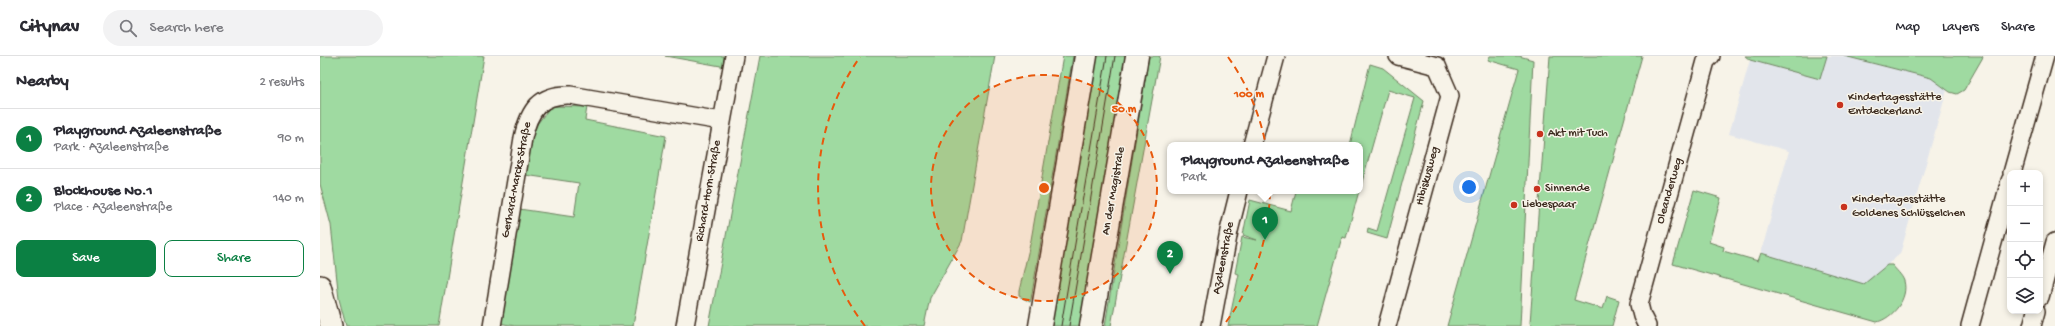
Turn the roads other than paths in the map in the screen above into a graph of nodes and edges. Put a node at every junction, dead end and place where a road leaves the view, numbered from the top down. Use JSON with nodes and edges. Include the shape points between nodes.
{"nodes":[{"id":1,"x":734,"y":56,"type":"edge"},
{"id":2,"x":1086,"y":56,"type":"edge"},
{"id":3,"x":1137,"y":56,"type":"edge"},
{"id":4,"x":1276,"y":56,"type":"edge"},
{"id":5,"x":1398,"y":56,"type":"edge"},
{"id":6,"x":1711,"y":56,"type":"edge"},
{"id":7,"x":2045,"y":56,"type":"edge"},
{"id":8,"x":722,"y":121,"type":"junction"},
{"id":9,"x":1253,"y":142,"type":"edge"},
{"id":10,"x":2013,"y":170,"type":"edge"},
{"id":11,"x":2007,"y":192,"type":"edge"},
{"id":12,"x":1238,"y":194,"type":"edge"},
{"id":13,"x":2055,"y":242,"type":"edge"},
{"id":14,"x":320,"y":286,"type":"edge"},
{"id":15,"x":2043,"y":286,"type":"edge"},
{"id":16,"x":2035,"y":314,"type":"edge"},
{"id":17,"x":331,"y":326,"type":"edge"},
{"id":18,"x":492,"y":326,"type":"edge"},
{"id":19,"x":685,"y":326,"type":"edge"},
{"id":20,"x":1040,"y":326,"type":"edge"},
{"id":21,"x":1091,"y":326,"type":"edge"},
{"id":22,"x":1211,"y":326,"type":"edge"},
{"id":23,"x":1387,"y":326,"type":"edge"},
{"id":24,"x":1647,"y":326,"type":"edge"},
{"id":25,"x":1970,"y":326,"type":"edge"},
{"id":26,"x":2032,"y":326,"type":"edge"}],
"edges":[{"from":1,"to":8,"type":"street","name":"Richard-Horn-Straße"},
{"from":2,"to":20,"type":"main road"},
{"from":3,"to":21,"type":"main road","name":"An der Magistrale"},
{"from":4,"to":9,"type":"street"},
{"from":5,"to":23,"type":"street","name":"Hibiskusweg","via":[[1437,66],[1450,96]]},
{"from":6,"to":24,"type":"street","name":"Oleanderweg","via":[[1706,61],[1639,304]]},
{"from":7,"to":10,"type":"street"},
{"from":8,"to":18,"type":"street","name":"Gerhard-Marcks-Straße","via":[[570,96],[554,96],[539,104],[529,117],[523,138]]},
{"from":8,"to":19,"type":"street","name":"Richard-Horn-Straße"},
{"from":11,"to":25,"type":"street"},
{"from":12,"to":22,"type":"street","name":"Azaleenstraße"},
{"from":13,"to":15,"type":"street"},
{"from":14,"to":17,"type":"street"},
{"from":16,"to":26,"type":"street"}]}
